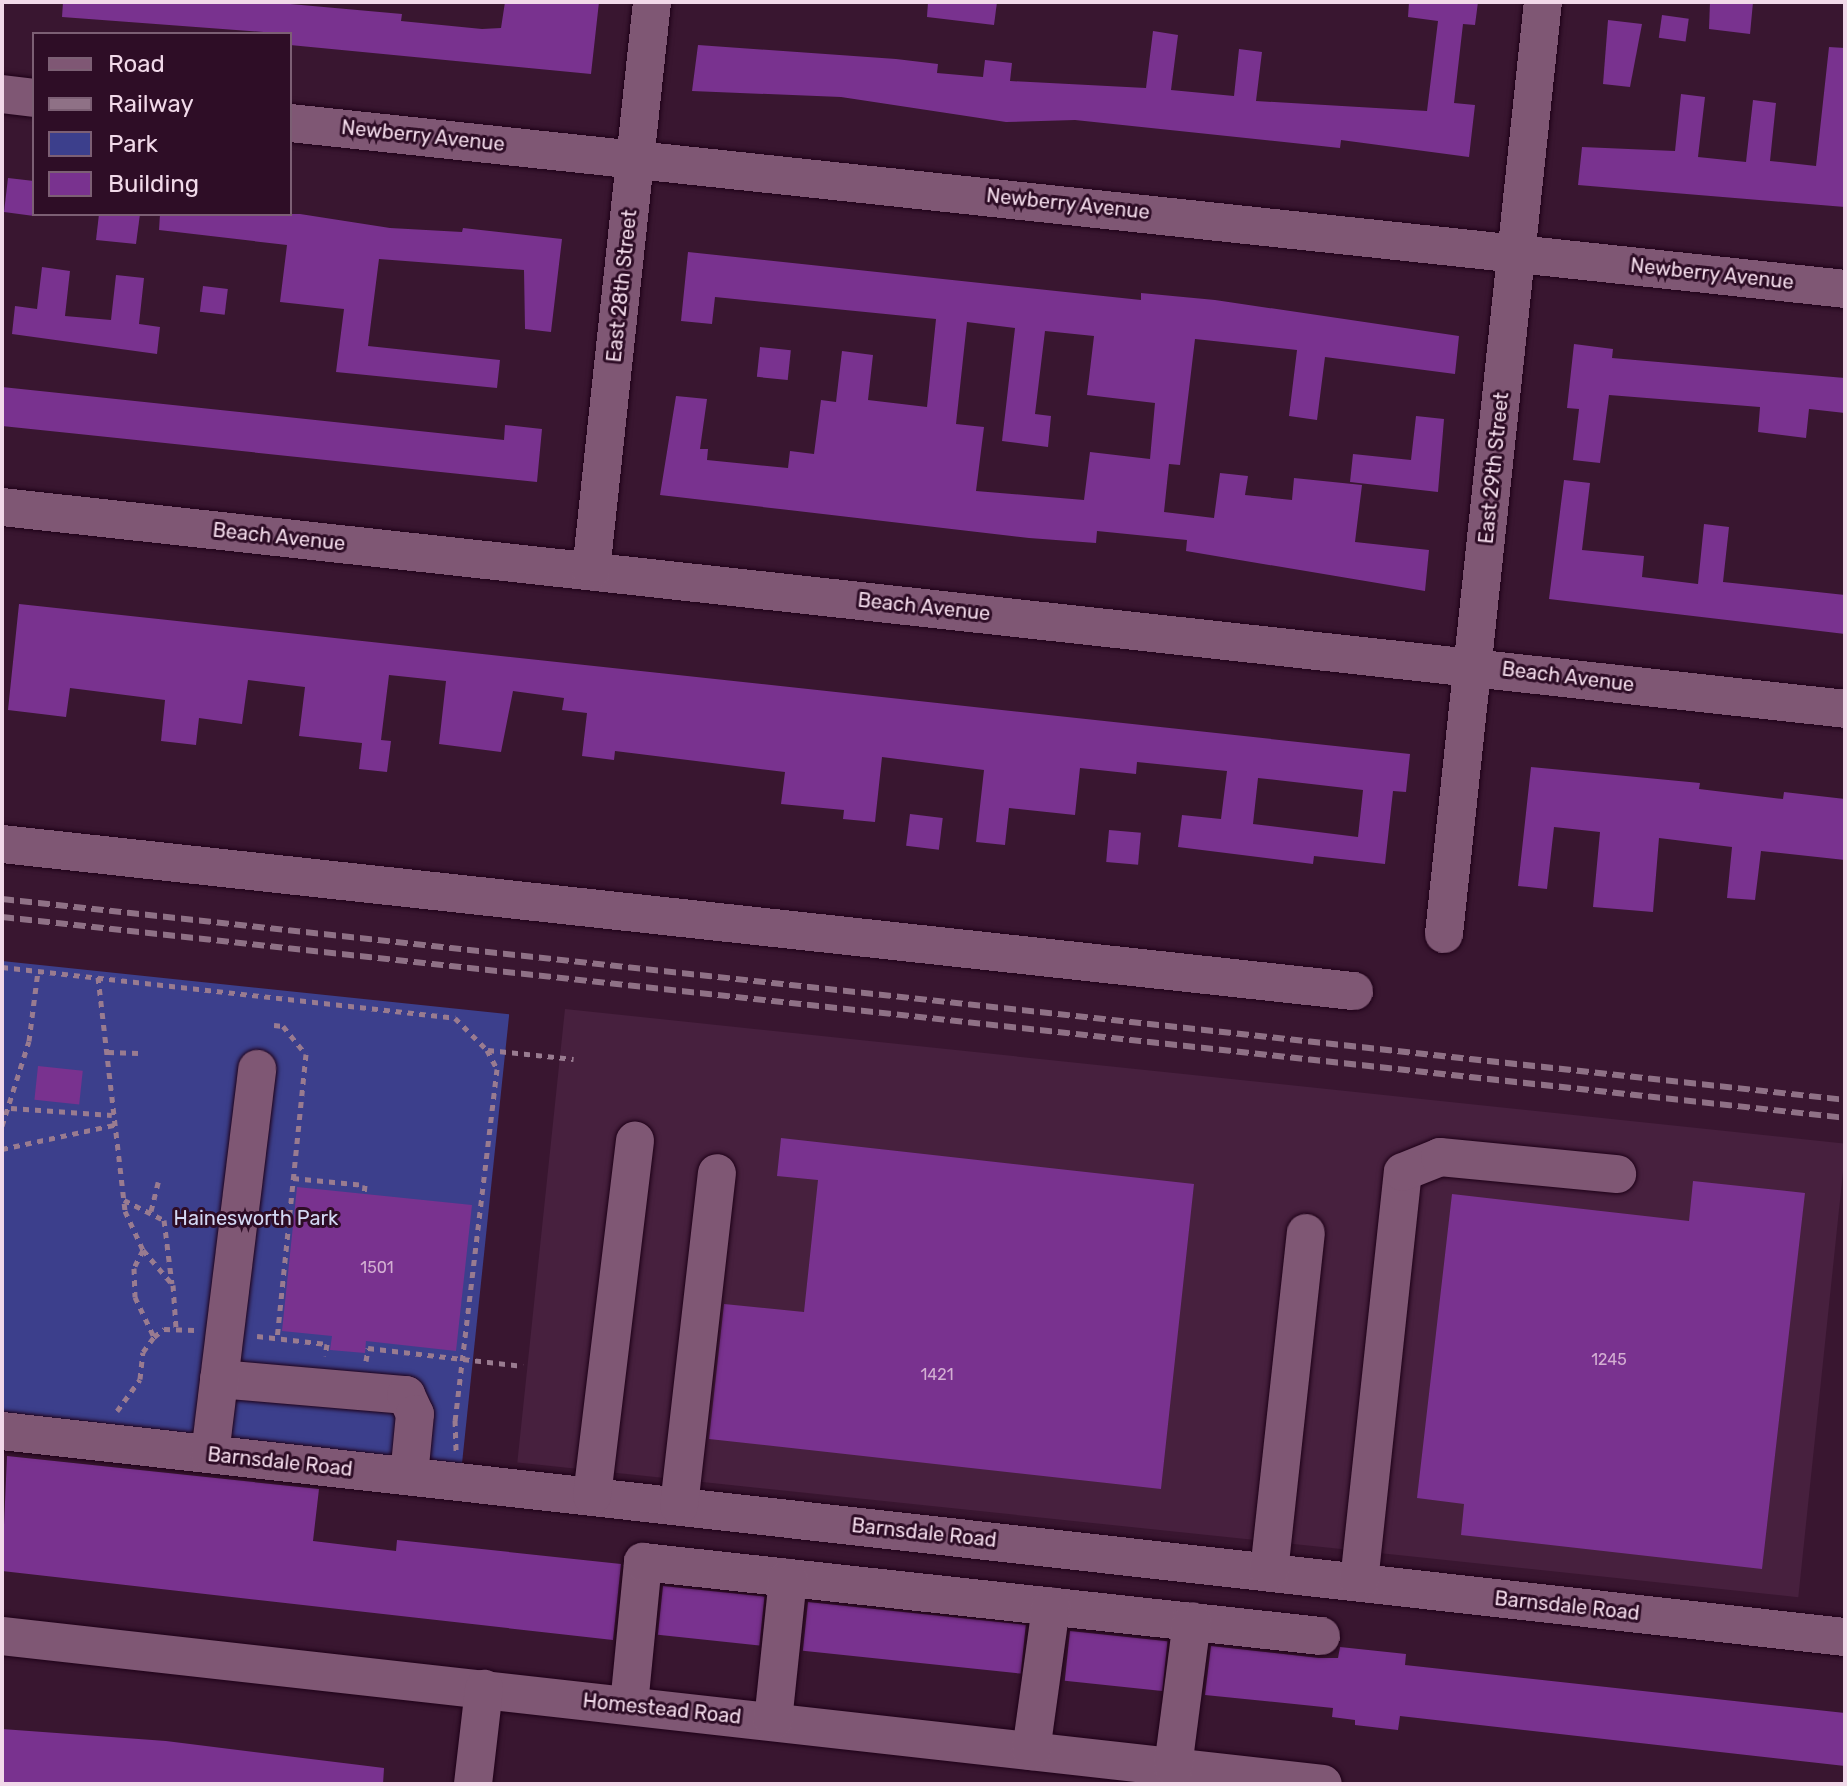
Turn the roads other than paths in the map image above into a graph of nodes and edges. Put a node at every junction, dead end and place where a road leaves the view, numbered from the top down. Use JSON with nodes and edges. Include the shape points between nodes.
{"nodes":[{"id":1,"x":652,"y":2,"type":"edge"},
{"id":2,"x":1543,"y":2,"type":"edge"},
{"id":3,"x":2,"y":94,"type":"edge"},
{"id":4,"x":32,"y":98,"type":"edge"},
{"id":5,"x":292,"y":123,"type":"edge"},
{"id":6,"x":636,"y":157,"type":"junction"},
{"id":7,"x":1515,"y":252,"type":"junction"},
{"id":8,"x":1845,"y":289,"type":"edge"},
{"id":9,"x":2,"y":507,"type":"edge"},
{"id":10,"x":591,"y":571,"type":"junction"},
{"id":11,"x":1475,"y":667,"type":"junction"},
{"id":12,"x":1845,"y":709,"type":"edge"},
{"id":13,"x":2,"y":844,"type":"edge"},
{"id":14,"x":1444,"y":934,"type":"dead end"},
{"id":15,"x":1354,"y":991,"type":"dead end"},
{"id":16,"x":257,"y":1069,"type":"dead end"},
{"id":17,"x":635,"y":1141,"type":"dead end"},
{"id":18,"x":717,"y":1173,"type":"dead end"},
{"id":19,"x":1617,"y":1174,"type":"dead end"},
{"id":20,"x":1306,"y":1233,"type":"dead end"},
{"id":21,"x":219,"y":1379,"type":"junction"},
{"id":22,"x":2,"y":1431,"type":"edge"},
{"id":23,"x":210,"y":1454,"type":"junction"},
{"id":24,"x":409,"y":1476,"type":"junction"},
{"id":25,"x":592,"y":1496,"type":"junction"},
{"id":26,"x":679,"y":1506,"type":"junction"},
{"id":27,"x":1269,"y":1572,"type":"junction"},
{"id":28,"x":788,"y":1578,"type":"junction"},
{"id":29,"x":1359,"y":1582,"type":"junction"},
{"id":30,"x":1051,"y":1606,"type":"junction"},
{"id":31,"x":1192,"y":1621,"type":"junction"},
{"id":32,"x":2,"y":1636,"type":"edge"},
{"id":33,"x":1321,"y":1636,"type":"dead end"},
{"id":34,"x":1845,"y":1637,"type":"edge"},
{"id":35,"x":484,"y":1689,"type":"junction"},
{"id":36,"x":629,"y":1705,"type":"junction"},
{"id":37,"x":773,"y":1721,"type":"junction"},
{"id":38,"x":1031,"y":1751,"type":"junction"},
{"id":39,"x":1173,"y":1767,"type":"junction"},
{"id":40,"x":473,"y":1784,"type":"edge"},
{"id":41,"x":1323,"y":1784,"type":"edge"}],
"edges":[{"from":1,"to":6,"type":"street","name":"East 28th Street"},
{"from":2,"to":7,"type":"street","name":"East 29th Street"},
{"from":3,"to":4,"type":"street"},
{"from":5,"to":6,"type":"street","name":"Newberry Avenue"},
{"from":6,"to":7,"type":"street","name":"Newberry Avenue"},
{"from":6,"to":10,"type":"street","name":"East 28th Street"},
{"from":7,"to":8,"type":"street","name":"Newberry Avenue"},
{"from":7,"to":11,"type":"street","name":"East 29th Street"},
{"from":9,"to":10,"type":"street","name":"Beach Avenue"},
{"from":10,"to":11,"type":"street","name":"Beach Avenue"},
{"from":11,"to":12,"type":"street","name":"Beach Avenue"},
{"from":11,"to":14,"type":"street","name":"East 29th Street"},
{"from":13,"to":15,"type":"street"},
{"from":16,"to":21,"type":"street"},
{"from":17,"to":25,"type":"street"},
{"from":18,"to":26,"type":"street"},
{"from":19,"to":29,"type":"street","via":[[1440,1157],[1403,1172]]},
{"from":20,"to":27,"type":"street"},
{"from":21,"to":23,"type":"street"},
{"from":21,"to":24,"type":"street","via":[[406,1395],[415,1414]]},
{"from":22,"to":23,"type":"street","name":"Barnsdale Road"},
{"from":23,"to":24,"type":"street","name":"Barnsdale Road"},
{"from":24,"to":25,"type":"street","name":"Barnsdale Road"},
{"from":25,"to":26,"type":"street","name":"Barnsdale Road"},
{"from":26,"to":27,"type":"street","name":"Barnsdale Road"},
{"from":27,"to":29,"type":"street","name":"Barnsdale Road"},
{"from":28,"to":30,"type":"street"},
{"from":28,"to":36,"type":"street","via":[[643,1562]]},
{"from":28,"to":37,"type":"street"},
{"from":29,"to":34,"type":"street","name":"Barnsdale Road"},
{"from":30,"to":31,"type":"street"},
{"from":30,"to":38,"type":"street"},
{"from":31,"to":33,"type":"street"},
{"from":31,"to":39,"type":"street"},
{"from":32,"to":35,"type":"street","name":"Homestead Road"},
{"from":35,"to":36,"type":"street","name":"Homestead Road"},
{"from":35,"to":40,"type":"street"},
{"from":36,"to":37,"type":"street","name":"Homestead Road"},
{"from":37,"to":38,"type":"street","name":"Homestead Road"},
{"from":38,"to":39,"type":"street","name":"Homestead Road"},
{"from":39,"to":41,"type":"street","name":"Homestead Road"}]}
